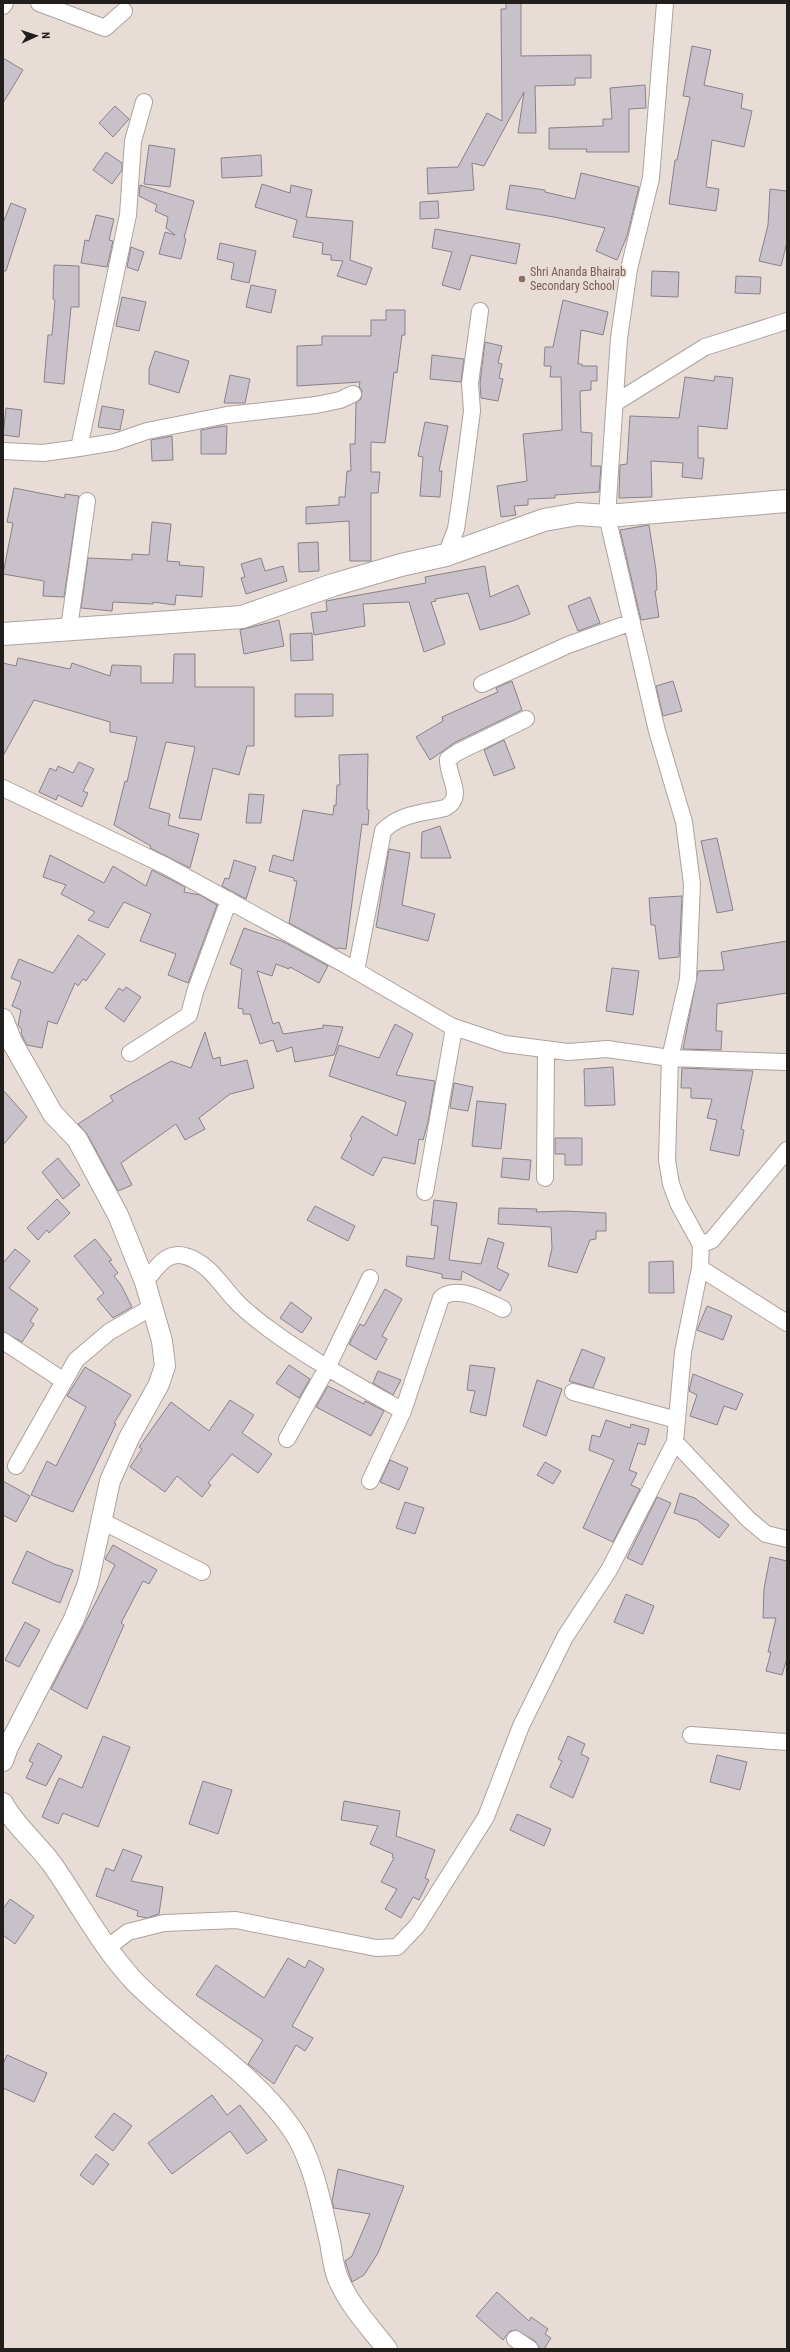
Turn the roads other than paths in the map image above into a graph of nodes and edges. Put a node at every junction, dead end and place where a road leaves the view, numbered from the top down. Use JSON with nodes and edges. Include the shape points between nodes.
{"nodes":[{"id":1,"x":5,"y":3,"type":"edge"},
{"id":2,"x":39,"y":3,"type":"edge"},
{"id":3,"x":665,"y":3,"type":"edge"},
{"id":4,"x":3,"y":6,"type":"edge"},
{"id":5,"x":124,"y":12,"type":"dead end"},
{"id":6,"x":144,"y":102,"type":"dead end"},
{"id":7,"x":480,"y":311,"type":"dead end"},
{"id":8,"x":787,"y":321,"type":"edge"},
{"id":9,"x":353,"y":394,"type":"dead end"},
{"id":10,"x":615,"y":403,"type":"junction"},
{"id":11,"x":79,"y":448,"type":"junction"},
{"id":12,"x":3,"y":451,"type":"edge"},
{"id":13,"x":87,"y":501,"type":"dead end"},
{"id":14,"x":787,"y":501,"type":"edge"},
{"id":15,"x":607,"y":516,"type":"junction"},
{"id":16,"x":446,"y":555,"type":"junction"},
{"id":17,"x":632,"y":622,"type":"junction"},
{"id":18,"x":69,"y":628,"type":"junction"},
{"id":19,"x":3,"y":634,"type":"edge"},
{"id":20,"x":482,"y":684,"type":"dead end"},
{"id":21,"x":526,"y":719,"type":"dead end"},
{"id":22,"x":3,"y":788,"type":"edge"},
{"id":23,"x":229,"y":900,"type":"junction"},
{"id":24,"x":356,"y":971,"type":"junction"},
{"id":25,"x":3,"y":1019,"type":"edge"},
{"id":26,"x":454,"y":1028,"type":"junction"},
{"id":27,"x":546,"y":1049,"type":"junction"},
{"id":28,"x":130,"y":1053,"type":"dead end"},
{"id":29,"x":670,"y":1058,"type":"junction"},
{"id":30,"x":787,"y":1062,"type":"edge"},
{"id":31,"x":787,"y":1150,"type":"edge"},
{"id":32,"x":545,"y":1178,"type":"dead end"},
{"id":33,"x":425,"y":1192,"type":"dead end"},
{"id":34,"x":701,"y":1245,"type":"junction"},
{"id":35,"x":700,"y":1268,"type":"junction"},
{"id":36,"x":370,"y":1278,"type":"dead end"},
{"id":37,"x":145,"y":1282,"type":"junction"},
{"id":38,"x":152,"y":1307,"type":"junction"},
{"id":39,"x":503,"y":1309,"type":"dead end"},
{"id":40,"x":787,"y":1323,"type":"edge"},
{"id":41,"x":3,"y":1341,"type":"edge"},
{"id":42,"x":326,"y":1368,"type":"junction"},
{"id":43,"x":64,"y":1381,"type":"junction"},
{"id":44,"x":573,"y":1392,"type":"dead end"},
{"id":45,"x":403,"y":1411,"type":"junction"},
{"id":46,"x":677,"y":1420,"type":"junction"},
{"id":47,"x":287,"y":1440,"type":"dead end"},
{"id":48,"x":675,"y":1442,"type":"junction"},
{"id":49,"x":16,"y":1466,"type":"dead end"},
{"id":50,"x":370,"y":1481,"type":"dead end"},
{"id":51,"x":100,"y":1520,"type":"junction"},
{"id":52,"x":787,"y":1539,"type":"edge"},
{"id":53,"x":202,"y":1572,"type":"dead end"},
{"id":54,"x":691,"y":1735,"type":"dead end"},
{"id":55,"x":787,"y":1742,"type":"edge"},
{"id":56,"x":3,"y":1761,"type":"edge"},
{"id":57,"x":3,"y":1804,"type":"edge"},
{"id":58,"x":107,"y":1948,"type":"junction"},
{"id":59,"x":515,"y":2339,"type":"dead end"},
{"id":60,"x":387,"y":2349,"type":"edge"},
{"id":61,"x":530,"y":2349,"type":"edge"}],
"edges":[{"from":1,"to":4,"type":"street"},
{"from":2,"to":5,"type":"street","via":[[105,28]]},
{"from":3,"to":10,"type":"street","via":[[651,178],[629,269],[618,350]]},
{"from":6,"to":11,"type":"street","via":[[134,141],[128,215]]},
{"from":7,"to":16,"type":"street","via":[[470,383],[472,411],[461,495],[456,529]]},
{"from":8,"to":10,"type":"street","via":[[705,347]]},
{"from":9,"to":11,"type":"street","via":[[340,400],[310,406],[227,415],[155,429],[115,442]]},
{"from":10,"to":15,"type":"street"},
{"from":11,"to":12,"type":"street","via":[[43,454]]},
{"from":13,"to":18,"type":"street"},
{"from":14,"to":15,"type":"main road"},
{"from":15,"to":16,"type":"main road","via":[[578,514],[544,520]]},
{"from":15,"to":17,"type":"street"},
{"from":16,"to":18,"type":"main road","via":[[333,585],[242,617]]},
{"from":17,"to":20,"type":"street","via":[[568,645]]},
{"from":17,"to":29,"type":"street","via":[[657,730],[684,822],[692,884],[688,979]]},
{"from":18,"to":19,"type":"main road"},
{"from":21,"to":24,"type":"street","via":[[458,752],[448,760],[447,766],[455,788],[455,798],[451,805],[402,818],[390,823],[383,831]]},
{"from":22,"to":23,"type":"street","via":[[166,866]]},
{"from":23,"to":24,"type":"street"},
{"from":23,"to":28,"type":"street","via":[[189,1015]]},
{"from":24,"to":26,"type":"street"},
{"from":25,"to":37,"type":"street","via":[[12,1042],[53,1114],[77,1139],[85,1152],[118,1215]]},
{"from":26,"to":27,"type":"street","via":[[505,1044]]},
{"from":26,"to":33,"type":"street"},
{"from":27,"to":29,"type":"street","via":[[568,1052],[607,1049]]},
{"from":27,"to":32,"type":"street"},
{"from":29,"to":30,"type":"street"},
{"from":29,"to":34,"type":"street","via":[[667,1160],[671,1184],[678,1203]]},
{"from":31,"to":34,"type":"street","via":[[712,1240]]},
{"from":34,"to":35,"type":"street"},
{"from":35,"to":40,"type":"street"},
{"from":35,"to":46,"type":"street","via":[[683,1352]]},
{"from":36,"to":42,"type":"street"},
{"from":37,"to":38,"type":"street"},
{"from":37,"to":42,"type":"street","via":[[161,1262],[173,1255],[185,1256],[216,1276],[235,1301],[268,1328]]},
{"from":38,"to":43,"type":"street","via":[[110,1332],[83,1354],[76,1360]]},
{"from":38,"to":51,"type":"street","via":[[162,1341],[165,1366],[110,1481]]},
{"from":39,"to":45,"type":"street","via":[[482,1298],[453,1292],[446,1293],[441,1298]]},
{"from":41,"to":43,"type":"street"},
{"from":42,"to":45,"type":"street"},
{"from":42,"to":47,"type":"street"},
{"from":43,"to":49,"type":"street"},
{"from":44,"to":46,"type":"street"},
{"from":45,"to":50,"type":"street"},
{"from":46,"to":48,"type":"street"},
{"from":48,"to":52,"type":"street","via":[[748,1519],[766,1534]]},
{"from":48,"to":58,"type":"street","via":[[609,1570],[564,1637],[521,1726],[486,1817],[417,1926],[397,1947],[376,1948],[236,1920],[164,1923],[128,1932]]},
{"from":51,"to":53,"type":"street"},
{"from":51,"to":56,"type":"street","via":[[88,1583],[74,1619]]},
{"from":54,"to":55,"type":"street"},
{"from":57,"to":58,"type":"street","via":[[34,1840]]},
{"from":58,"to":60,"type":"street","via":[[135,1982],[263,2095],[294,2132],[307,2160],[337,2275],[350,2303]]},
{"from":59,"to":61,"type":"street"}]}
